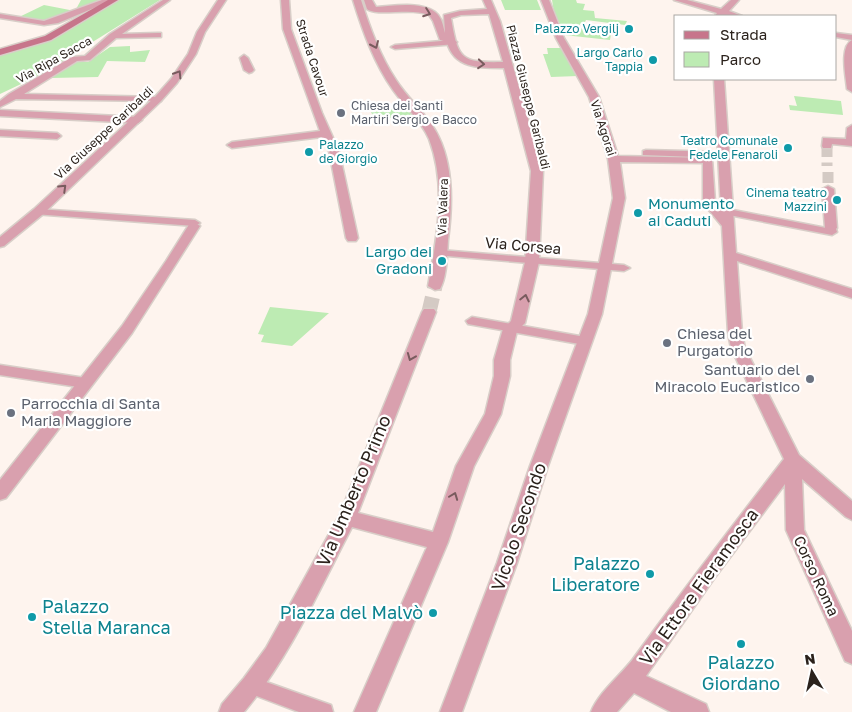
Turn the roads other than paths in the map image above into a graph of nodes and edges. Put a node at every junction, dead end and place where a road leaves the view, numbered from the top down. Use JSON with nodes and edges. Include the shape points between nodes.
{"nodes":[{"id":1,"x":109,"y":0,"type":"edge"},
{"id":2,"x":114,"y":0,"type":"edge"},
{"id":3,"x":167,"y":0,"type":"edge"},
{"id":4,"x":222,"y":0,"type":"edge"},
{"id":5,"x":285,"y":0,"type":"edge"},
{"id":6,"x":357,"y":0,"type":"edge"},
{"id":7,"x":368,"y":0,"type":"edge"},
{"id":8,"x":487,"y":0,"type":"edge"},
{"id":9,"x":545,"y":0,"type":"edge"},
{"id":10,"x":678,"y":0,"type":"edge"},
{"id":11,"x":732,"y":0,"type":"edge"},
{"id":12,"x":492,"y":11,"type":"junction"},
{"id":13,"x":721,"y":14,"type":"edge"},
{"id":14,"x":0,"y":16,"type":"edge"},
{"id":15,"x":158,"y":35,"type":"dead end"},
{"id":16,"x":837,"y":35,"type":"edge"},
{"id":17,"x":113,"y":36,"type":"junction"},
{"id":18,"x":852,"y":38,"type":"edge"},
{"id":19,"x":453,"y":42,"type":"junction"},
{"id":20,"x":852,"y":43,"type":"edge"},
{"id":21,"x":395,"y":47,"type":"dead end"},
{"id":22,"x":0,"y":52,"type":"edge"},
{"id":23,"x":244,"y":58,"type":"dead end"},
{"id":24,"x":508,"y":65,"type":"junction"},
{"id":25,"x":249,"y":70,"type":"dead end"},
{"id":26,"x":718,"y":80,"type":"edge"},
{"id":27,"x":852,"y":89,"type":"edge"},
{"id":28,"x":12,"y":96,"type":"junction"},
{"id":29,"x":158,"y":99,"type":"junction"},
{"id":30,"x":0,"y":105,"type":"edge"},
{"id":31,"x":0,"y":113,"type":"edge"},
{"id":32,"x":138,"y":120,"type":"junction"},
{"id":33,"x":852,"y":128,"type":"edge"},
{"id":34,"x":325,"y":133,"type":"junction"},
{"id":35,"x":0,"y":134,"type":"edge"},
{"id":36,"x":57,"y":136,"type":"dead end"},
{"id":37,"x":827,"y":143,"type":"dead end"},
{"id":38,"x":232,"y":145,"type":"dead end"},
{"id":39,"x":646,"y":153,"type":"dead end"},
{"id":40,"x":723,"y":155,"type":"junction"},
{"id":41,"x":614,"y":159,"type":"junction"},
{"id":42,"x":828,"y":189,"type":"tunnel mouth"},
{"id":43,"x":38,"y":212,"type":"junction"},
{"id":44,"x":728,"y":212,"type":"junction"},
{"id":45,"x":195,"y":225,"type":"joint"},
{"id":46,"x":729,"y":226,"type":"junction"},
{"id":47,"x":832,"y":228,"type":"joint"},
{"id":48,"x":352,"y":238,"type":"dead end"},
{"id":49,"x":0,"y":243,"type":"edge"},
{"id":50,"x":440,"y":253,"type":"junction"},
{"id":51,"x":532,"y":262,"type":"junction"},
{"id":52,"x":731,"y":264,"type":"junction"},
{"id":53,"x":603,"y":266,"type":"junction"},
{"id":54,"x":624,"y":268,"type":"dead end"},
{"id":55,"x":435,"y":286,"type":"tunnel mouth"},
{"id":56,"x":852,"y":294,"type":"edge"},
{"id":57,"x":429,"y":312,"type":"tunnel mouth"},
{"id":58,"x":472,"y":321,"type":"dead end"},
{"id":59,"x":512,"y":328,"type":"junction"},
{"id":60,"x":585,"y":341,"type":"junction"},
{"id":61,"x":0,"y":370,"type":"edge"},
{"id":62,"x":85,"y":383,"type":"junction"},
{"id":63,"x":793,"y":460,"type":"junction"},
{"id":64,"x":0,"y":493,"type":"edge"},
{"id":65,"x":852,"y":512,"type":"edge"},
{"id":66,"x":346,"y":518,"type":"junction"},
{"id":67,"x":438,"y":542,"type":"junction"},
{"id":68,"x":852,"y":654,"type":"edge"},
{"id":69,"x":631,"y":680,"type":"junction"},
{"id":70,"x":252,"y":686,"type":"junction"},
{"id":71,"x":230,"y":712,"type":"edge"},
{"id":72,"x":324,"y":712,"type":"edge"},
{"id":73,"x":365,"y":712,"type":"edge"},
{"id":74,"x":451,"y":712,"type":"edge"},
{"id":75,"x":602,"y":712,"type":"edge"},
{"id":76,"x":698,"y":712,"type":"edge"}],
"edges":[{"from":1,"to":14,"type":"street","via":[[44,23]]},
{"from":2,"to":22,"type":"street","via":[[48,38]]},
{"from":3,"to":17,"type":"lane","name":"Via Ripa Sacca"},
{"from":29,"to":4,"type":"street","name":"Via Giuseppe Garibaldi","one_way":true,"via":[[192,54],[201,32]]},
{"from":5,"to":34,"type":"street","name":"Strada Cavour","via":[[287,29]]},
{"from":6,"to":50,"type":"street","name":"Via Valera","one_way":true,"via":[[386,73],[424,120],[435,140],[444,172]]},
{"from":7,"to":19,"type":"street","one_way":true,"via":[[374,10],[406,8],[427,11],[436,16],[442,40]]},
{"from":8,"to":12,"type":"street","name":"Piazza Giuseppe Garibaldi"},
{"from":9,"to":41,"type":"street","name":"Via Agorai","via":[[560,38],[594,97]]},
{"from":10,"to":13,"type":"street"},
{"from":11,"to":13,"type":"street"},
{"from":12,"to":19,"type":"street","via":[[447,17]]},
{"from":12,"to":24,"type":"street","name":"Piazza Giuseppe Garibaldi"},
{"from":15,"to":17,"type":"lane"},
{"from":16,"to":18,"type":"street"},
{"from":17,"to":28,"type":"lane","name":"Via Ripa Sacca","via":[[87,58],[75,59]]},
{"from":19,"to":21,"type":"lane"},
{"from":19,"to":24,"type":"street","one_way":true,"via":[[456,55],[465,61]]},
{"from":20,"to":27,"type":"street","via":[[849,52]]},
{"from":23,"to":25,"type":"street"},
{"from":24,"to":51,"type":"street","name":"Piazza Giuseppe Garibaldi","via":[[537,170]]},
{"from":26,"to":40,"type":"street","name":"Corso Roma"},
{"from":28,"to":29,"type":"lane"},
{"from":28,"to":30,"type":"lane","name":"Via Ripa Sacca"},
{"from":29,"to":32,"type":"street","name":"Via Giuseppe Garibaldi"},
{"from":31,"to":32,"type":"lane"},
{"from":43,"to":32,"type":"street","name":"Via Giuseppe Garibaldi","one_way":true,"via":[[113,139]]},
{"from":33,"to":37,"type":"street","via":[[851,143]]},
{"from":34,"to":38,"type":"street"},
{"from":34,"to":48,"type":"street","name":"Strada Cavour","via":[[334,151]]},
{"from":35,"to":36,"type":"lane"},
{"from":39,"to":40,"type":"lane"},
{"from":40,"to":44,"type":"street","name":"Corso Roma"},
{"from":41,"to":46,"type":"street","via":[[708,160],[709,203]]},
{"from":41,"to":53,"type":"street","name":"Via Agorai","via":[[619,198]]},
{"from":42,"to":47,"type":"street"},
{"from":43,"to":45,"type":"lane"},
{"from":43,"to":49,"type":"street","name":"Via Giuseppe Garibaldi"},
{"from":44,"to":46,"type":"street","name":"Corso Roma"},
{"from":44,"to":47,"type":"lane","via":[[832,232]]},
{"from":45,"to":62,"type":"street","via":[[175,260]]},
{"from":46,"to":52,"type":"street","name":"Corso Roma"},
{"from":50,"to":51,"type":"lane","name":"Via Corsea"},
{"from":50,"to":55,"type":"street","name":"Via Valera"},
{"from":51,"to":53,"type":"lane","name":"Via Corsea"},
{"from":59,"to":51,"type":"street","name":"Piazza Giuseppe Garibaldi","one_way":true,"via":[[518,324]]},
{"from":52,"to":56,"type":"street"},
{"from":52,"to":63,"type":"street","name":"Corso Roma","via":[[738,348]]},
{"from":53,"to":54,"type":"lane","name":"Via Corsea"},
{"from":53,"to":60,"type":"street","name":"Via Agorai"},
{"from":57,"to":66,"type":"street","name":"Via Umberto Primo","one_way":true},
{"from":58,"to":59,"type":"lane"},
{"from":59,"to":60,"type":"lane"},
{"from":67,"to":59,"type":"street","name":"Piazza Giuseppe Garibaldi","one_way":true,"via":[[465,466],[492,414]]},
{"from":60,"to":74,"type":"street","name":"Vicolo Secondo"},
{"from":61,"to":62,"type":"lane"},
{"from":62,"to":64,"type":"street"},
{"from":63,"to":65,"type":"street"},
{"from":63,"to":68,"type":"street","name":"Corso Roma","via":[[795,530]]},
{"from":63,"to":69,"type":"street","name":"Via Ettore Fieramosca"},
{"from":66,"to":67,"type":"street"},
{"from":66,"to":70,"type":"street","name":"Via Umberto Primo","via":[[274,655]]},
{"from":67,"to":73,"type":"street","name":"Piazza Giuseppe Garibaldi"},
{"from":69,"to":75,"type":"street","name":"Via Ettore Fieramosca"},
{"from":69,"to":76,"type":"street"},
{"from":70,"to":71,"type":"street","name":"Via Umberto Primo"},
{"from":70,"to":72,"type":"lane"}]}
